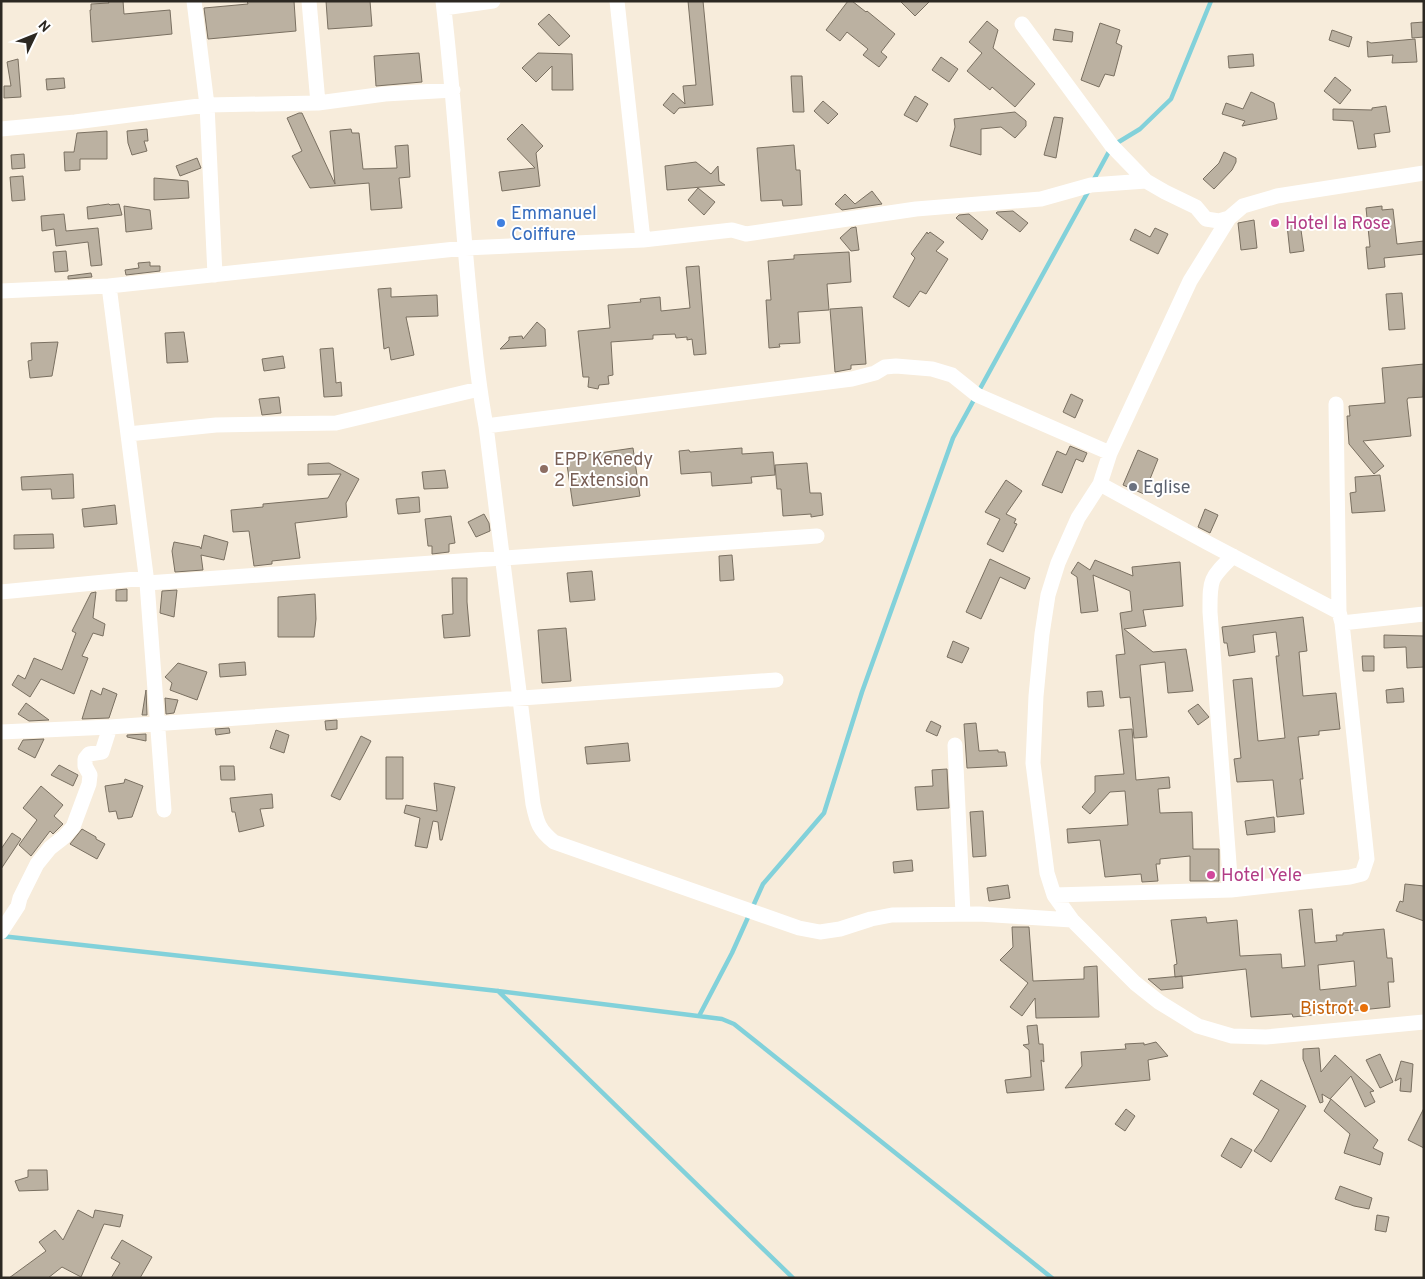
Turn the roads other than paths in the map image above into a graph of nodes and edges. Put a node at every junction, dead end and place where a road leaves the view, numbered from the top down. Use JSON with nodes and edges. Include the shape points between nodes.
{"nodes":[{"id":1,"x":194,"y":1,"type":"edge"},
{"id":2,"x":309,"y":1,"type":"edge"},
{"id":3,"x":492,"y":1,"type":"edge"},
{"id":4,"x":617,"y":1,"type":"edge"},
{"id":5,"x":444,"y":5,"type":"edge"},
{"id":6,"x":1022,"y":24,"type":"dead end"},
{"id":7,"x":453,"y":90,"type":"junction"},
{"id":8,"x":318,"y":102,"type":"junction"},
{"id":9,"x":207,"y":105,"type":"junction"},
{"id":10,"x":1,"y":129,"type":"edge"},
{"id":11,"x":1424,"y":173,"type":"edge"},
{"id":12,"x":1146,"y":181,"type":"junction"},
{"id":13,"x":1229,"y":218,"type":"junction"},
{"id":14,"x":642,"y":240,"type":"junction"},
{"id":15,"x":465,"y":248,"type":"junction"},
{"id":16,"x":215,"y":275,"type":"junction"},
{"id":17,"x":109,"y":286,"type":"junction"},
{"id":18,"x":1,"y":291,"type":"edge"},
{"id":19,"x":479,"y":389,"type":"junction"},
{"id":20,"x":1336,"y":404,"type":"dead end"},
{"id":21,"x":486,"y":426,"type":"junction"},
{"id":22,"x":128,"y":434,"type":"junction"},
{"id":23,"x":1110,"y":453,"type":"junction"},
{"id":24,"x":1100,"y":484,"type":"junction"},
{"id":25,"x":817,"y":536,"type":"dead end"},
{"id":26,"x":1233,"y":556,"type":"junction"},
{"id":27,"x":502,"y":559,"type":"junction"},
{"id":28,"x":147,"y":580,"type":"junction"},
{"id":29,"x":1,"y":592,"type":"edge"},
{"id":30,"x":1424,"y":614,"type":"edge"},
{"id":31,"x":1341,"y":617,"type":"junction"},
{"id":32,"x":776,"y":680,"type":"dead end"},
{"id":33,"x":521,"y":699,"type":"junction"},
{"id":34,"x":158,"y":724,"type":"junction"},
{"id":35,"x":110,"y":727,"type":"junction"},
{"id":36,"x":1,"y":732,"type":"edge"},
{"id":37,"x":955,"y":745,"type":"dead end"},
{"id":38,"x":164,"y":810,"type":"dead end"},
{"id":39,"x":1231,"y":890,"type":"junction"},
{"id":40,"x":1054,"y":895,"type":"junction"},
{"id":41,"x":962,"y":914,"type":"junction"},
{"id":42,"x":1072,"y":920,"type":"junction"},
{"id":43,"x":1,"y":932,"type":"edge"},
{"id":44,"x":1424,"y":1022,"type":"edge"}],
"edges":[{"from":1,"to":9,"type":"street"},
{"from":2,"to":8,"type":"street"},
{"from":3,"to":5,"type":"street"},
{"from":4,"to":14,"type":"street"},
{"from":5,"to":7,"type":"street"},
{"from":6,"to":12,"type":"street","via":[[1112,146]]},
{"from":7,"to":8,"type":"street"},
{"from":7,"to":15,"type":"street"},
{"from":8,"to":9,"type":"street"},
{"from":9,"to":10,"type":"street"},
{"from":9,"to":16,"type":"street"},
{"from":11,"to":13,"type":"street","via":[[1277,196],[1243,206]]},
{"from":12,"to":13,"type":"street","via":[[1196,207],[1206,219],[1219,221]]},
{"from":12,"to":14,"type":"street","via":[[1091,185],[1041,199],[916,209],[746,234],[732,230]]},
{"from":13,"to":23,"type":"street","via":[[1190,281]]},
{"from":14,"to":15,"type":"street"},
{"from":15,"to":16,"type":"street"},
{"from":15,"to":19,"type":"street"},
{"from":16,"to":17,"type":"street"},
{"from":17,"to":18,"type":"street"},
{"from":17,"to":22,"type":"street"},
{"from":19,"to":21,"type":"street"},
{"from":19,"to":22,"type":"street","via":[[336,423],[216,426]]},
{"from":20,"to":31,"type":"street"},
{"from":21,"to":23,"type":"street","via":[[852,379],[896,366],[932,369],[952,375],[976,395]]},
{"from":21,"to":27,"type":"street"},
{"from":22,"to":28,"type":"street"},
{"from":23,"to":24,"type":"street"},
{"from":24,"to":26,"type":"street"},
{"from":24,"to":40,"type":"street","via":[[1078,518],[1058,563],[1048,595],[1042,634],[1033,764],[1047,873]]},
{"from":25,"to":27,"type":"street"},
{"from":26,"to":31,"type":"street"},
{"from":26,"to":39,"type":"street","via":[[1216,571],[1210,584]]},
{"from":27,"to":28,"type":"street"},
{"from":27,"to":33,"type":"street"},
{"from":28,"to":29,"type":"street"},
{"from":28,"to":34,"type":"street"},
{"from":30,"to":31,"type":"street"},
{"from":31,"to":39,"type":"street","via":[[1367,859],[1362,874]]},
{"from":32,"to":33,"type":"street"},
{"from":33,"to":34,"type":"street"},
{"from":33,"to":41,"type":"street","via":[[536,822],[554,842],[799,928],[820,932],[892,915]]},
{"from":34,"to":35,"type":"street"},
{"from":34,"to":38,"type":"street"},
{"from":35,"to":36,"type":"street"},
{"from":35,"to":43,"type":"street","via":[[102,752],[89,754],[85,759],[89,784],[73,827],[37,864],[18,906]]},
{"from":37,"to":41,"type":"street"},
{"from":39,"to":40,"type":"street"},
{"from":40,"to":42,"type":"street"},
{"from":41,"to":42,"type":"street"},
{"from":42,"to":44,"type":"street","via":[[1135,983],[1159,1002],[1198,1026],[1232,1036]]}]}
